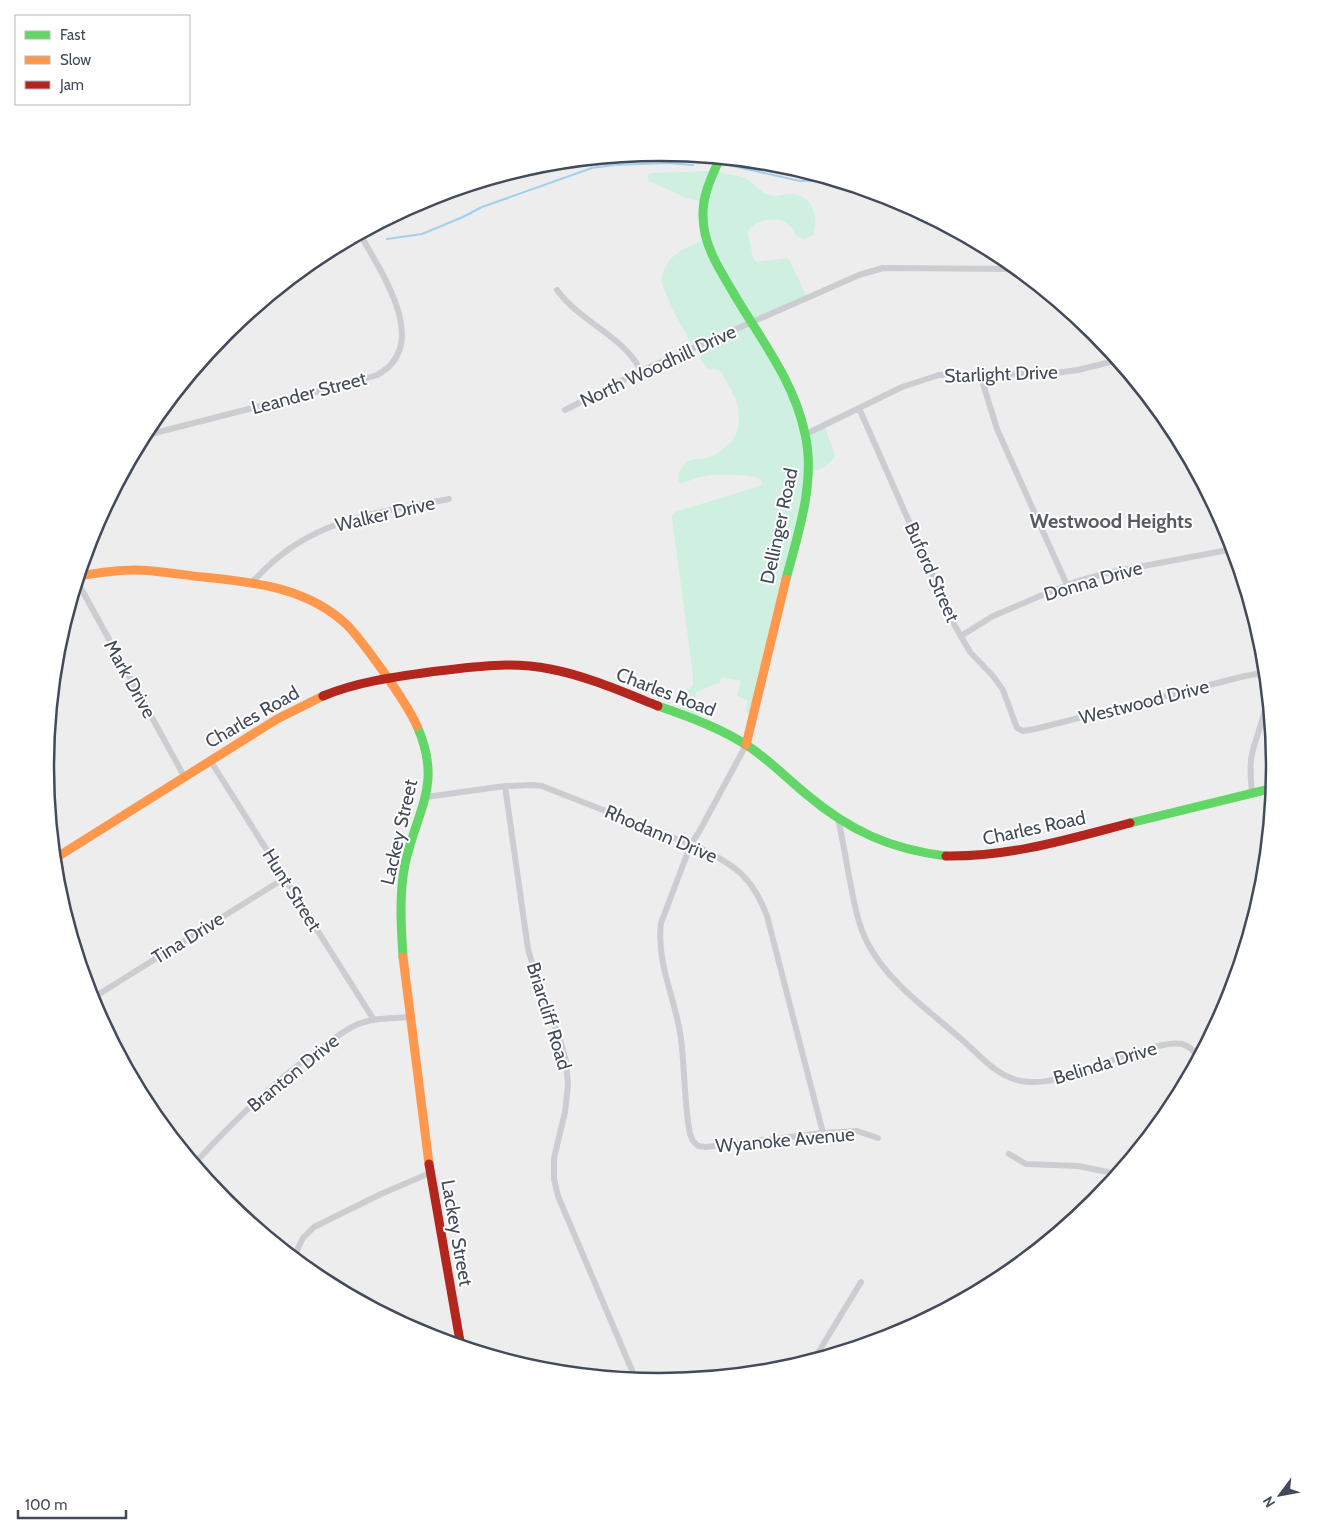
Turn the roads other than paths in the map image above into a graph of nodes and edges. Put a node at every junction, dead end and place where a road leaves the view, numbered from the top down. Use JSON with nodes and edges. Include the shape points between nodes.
{"nodes":[{"id":1,"x":717,"y":164,"type":"edge"},
{"id":2,"x":363,"y":239,"type":"edge"},
{"id":3,"x":1005,"y":269,"type":"edge"},
{"id":4,"x":558,"y":290,"type":"dead end"},
{"id":5,"x":751,"y":322,"type":"junction"},
{"id":6,"x":1110,"y":362,"type":"edge"},
{"id":7,"x":641,"y":372,"type":"junction"},
{"id":8,"x":980,"y":374,"type":"junction"},
{"id":9,"x":859,"y":408,"type":"junction"},
{"id":10,"x":565,"y":410,"type":"dead end"},
{"id":11,"x":157,"y":430,"type":"edge"},
{"id":12,"x":806,"y":434,"type":"junction"},
{"id":13,"x":449,"y":499,"type":"dead end"},
{"id":14,"x":1226,"y":550,"type":"edge"},
{"id":15,"x":85,"y":575,"type":"edge"},
{"id":16,"x":250,"y":584,"type":"junction"},
{"id":17,"x":1067,"y":585,"type":"junction"},
{"id":18,"x":81,"y":588,"type":"edge"},
{"id":19,"x":960,"y":636,"type":"junction"},
{"id":20,"x":1259,"y":675,"type":"edge"},
{"id":21,"x":388,"y":677,"type":"junction"},
{"id":22,"x":1263,"y":711,"type":"edge"},
{"id":23,"x":1017,"y":728,"type":"joint"},
{"id":24,"x":746,"y":745,"type":"junction"},
{"id":25,"x":210,"y":760,"type":"junction"},
{"id":26,"x":184,"y":776,"type":"junction"},
{"id":27,"x":505,"y":786,"type":"junction"},
{"id":28,"x":1265,"y":790,"type":"edge"},
{"id":29,"x":1252,"y":793,"type":"junction"},
{"id":30,"x":426,"y":797,"type":"junction"},
{"id":31,"x":838,"y":819,"type":"junction"},
{"id":32,"x":691,"y":844,"type":"junction"},
{"id":33,"x":60,"y":855,"type":"edge"},
{"id":34,"x":285,"y":878,"type":"junction"},
{"id":35,"x":98,"y":995,"type":"edge"},
{"id":36,"x":410,"y":1017,"type":"junction"},
{"id":37,"x":374,"y":1020,"type":"junction"},
{"id":38,"x":1195,"y":1053,"type":"edge"},
{"id":39,"x":823,"y":1133,"type":"junction"},
{"id":40,"x":878,"y":1138,"type":"dead end"},
{"id":41,"x":1009,"y":1154,"type":"dead end"},
{"id":42,"x":198,"y":1160,"type":"edge"},
{"id":43,"x":430,"y":1173,"type":"junction"},
{"id":44,"x":1111,"y":1173,"type":"edge"},
{"id":45,"x":297,"y":1252,"type":"edge"},
{"id":46,"x":861,"y":1282,"type":"dead end"},
{"id":47,"x":460,"y":1340,"type":"edge"},
{"id":48,"x":818,"y":1353,"type":"edge"},
{"id":49,"x":633,"y":1373,"type":"edge"}],
"edges":[{"from":1,"to":5,"type":"street","name":"Dellinger Road","via":[[703,207],[702,222],[718,267]]},
{"from":2,"to":11,"type":"street","name":"Leander Street","via":[[395,301],[401,324],[401,347],[389,366],[377,375],[358,381]]},
{"from":3,"to":5,"type":"street","name":"North Woodhill Drive","via":[[883,268],[859,275]]},
{"from":4,"to":7,"type":"street","via":[[574,309],[616,340],[637,362]]},
{"from":5,"to":7,"type":"street","name":"North Woodhill Drive"},
{"from":5,"to":12,"type":"street","name":"Dellinger Road","via":[[794,397]]},
{"from":6,"to":8,"type":"street","name":"Starlight Drive","via":[[1055,373]]},
{"from":7,"to":10,"type":"street","name":"North Woodhill Drive"},
{"from":8,"to":9,"type":"street","name":"Starlight Drive","via":[[939,375],[902,387]]},
{"from":8,"to":17,"type":"street","via":[[998,429]]},
{"from":9,"to":12,"type":"street","name":"Starlight Drive"},
{"from":9,"to":19,"type":"street","name":"Buford Street"},
{"from":12,"to":24,"type":"street","name":"Dellinger Road","via":[[809,474],[802,512]]},
{"from":13,"to":16,"type":"street","name":"Walker Drive","via":[[334,524],[295,544]]},
{"from":14,"to":17,"type":"street","name":"Donna Drive","via":[[1107,573]]},
{"from":15,"to":16,"type":"street","name":"Lackey Street","via":[[136,570]]},
{"from":16,"to":21,"type":"street","name":"Lackey Street","via":[[295,593],[330,611],[361,640]]},
{"from":17,"to":19,"type":"street","name":"Donna Drive","via":[[993,616]]},
{"from":18,"to":26,"type":"street","name":"Mark Drive"},
{"from":19,"to":23,"type":"street","name":"Buford Street","via":[[999,684]]},
{"from":20,"to":23,"type":"street","name":"Westwood Drive","via":[[1035,729],[1023,731]]},
{"from":21,"to":24,"type":"street","name":"Charles Road","via":[[486,666],[539,667],[587,679],[665,708]]},
{"from":21,"to":25,"type":"street","name":"Charles Road","via":[[324,695]]},
{"from":21,"to":30,"type":"street","name":"Lackey Street","via":[[411,715],[427,754]]},
{"from":22,"to":29,"type":"street","via":[[1250,765]]},
{"from":24,"to":31,"type":"street","name":"Charles Road"},
{"from":24,"to":32,"type":"street","name":"Wyanoke Avenue"},
{"from":25,"to":26,"type":"street","name":"Charles Road"},
{"from":25,"to":34,"type":"street","name":"Hunt Street"},
{"from":26,"to":33,"type":"street","name":"Charles Road"},
{"from":27,"to":30,"type":"street","name":"Rhodann Drive"},
{"from":27,"to":32,"type":"street","name":"Rhodann Drive","via":[[542,786]]},
{"from":27,"to":49,"type":"street","name":"Briarcliff Road","via":[[528,949],[566,1061],[565,1112],[553,1171],[558,1196]]},
{"from":28,"to":29,"type":"street","name":"Charles Road"},
{"from":29,"to":31,"type":"street","name":"Charles Road","via":[[1022,851],[964,858],[923,854],[885,843]]},
{"from":30,"to":36,"type":"street","name":"Lackey Street","via":[[408,850],[402,884],[402,942]]},
{"from":31,"to":38,"type":"street","name":"Belinda Drive","via":[[856,912],[862,931],[879,961],[927,1010],[997,1071],[1009,1078],[1032,1082],[1058,1079],[1164,1045],[1184,1045]]},
{"from":32,"to":39,"type":"street","name":"Rhodann Drive","via":[[736,868],[752,884],[762,902]]},
{"from":32,"to":39,"type":"street","name":"Wyanoke Avenue","via":[[661,923],[659,943],[678,1020],[688,1123],[693,1141],[706,1147]]},
{"from":34,"to":35,"type":"street","name":"Tina Drive"},
{"from":34,"to":37,"type":"street","name":"Hunt Street"},
{"from":36,"to":37,"type":"street","name":"Branton Drive"},
{"from":36,"to":43,"type":"street","name":"Lackey Street"},
{"from":37,"to":42,"type":"street","name":"Branton Drive","via":[[342,1032],[295,1068],[237,1118]]},
{"from":39,"to":40,"type":"street","name":"Wyanoke Avenue","via":[[857,1132]]},
{"from":41,"to":44,"type":"street","via":[[1026,1164],[1078,1166]]},
{"from":43,"to":45,"type":"street","via":[[314,1227],[303,1238]]},
{"from":43,"to":47,"type":"street","name":"Lackey Street"},
{"from":46,"to":48,"type":"street"}]}
